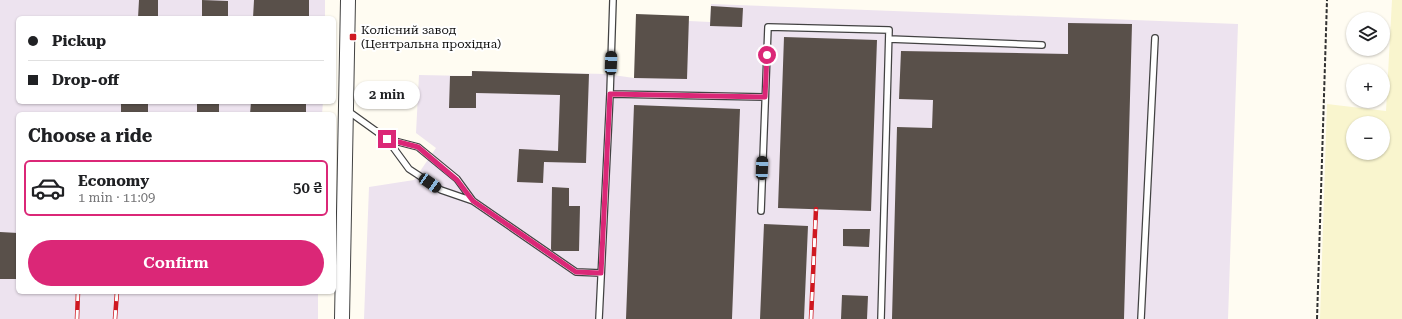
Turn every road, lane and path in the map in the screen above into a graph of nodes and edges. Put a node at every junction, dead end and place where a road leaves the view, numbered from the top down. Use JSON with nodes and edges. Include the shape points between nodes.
{"nodes":[{"id":1,"x":348,"y":0,"type":"edge"},
{"id":2,"x":613,"y":0,"type":"edge"},
{"id":3,"x":1327,"y":0,"type":"edge"},
{"id":4,"x":1155,"y":38,"type":"dead end"},
{"id":5,"x":889,"y":39,"type":"junction"},
{"id":6,"x":1042,"y":45,"type":"dead end"},
{"id":7,"x":610,"y":94,"type":"junction"},
{"id":8,"x":765,"y":97,"type":"junction"},
{"id":9,"x":346,"y":110,"type":"junction"},
{"id":10,"x":387,"y":139,"type":"junction"},
{"id":11,"x":473,"y":201,"type":"junction"},
{"id":12,"x":760,"y":211,"type":"dead end"},
{"id":13,"x":601,"y":273,"type":"junction"},
{"id":14,"x":342,"y":319,"type":"edge"},
{"id":15,"x":598,"y":319,"type":"edge"},
{"id":16,"x":882,"y":319,"type":"edge"},
{"id":17,"x":1141,"y":319,"type":"edge"},
{"id":18,"x":1317,"y":319,"type":"edge"}],
"edges":[{"from":1,"to":9,"type":"street"},
{"from":2,"to":7,"type":"lane"},
{"from":3,"to":18,"type":"path"},
{"from":4,"to":17,"type":"lane"},
{"from":5,"to":6,"type":"lane"},
{"from":5,"to":8,"type":"lane","via":[[889,30],[768,27]]},
{"from":5,"to":16,"type":"lane"},
{"from":7,"to":8,"type":"lane"},
{"from":7,"to":13,"type":"lane"},
{"from":8,"to":12,"type":"lane"},
{"from":9,"to":10,"type":"lane"},
{"from":9,"to":14,"type":"street"},
{"from":10,"to":11,"type":"lane","via":[[409,169],[440,190]]},
{"from":10,"to":11,"type":"lane","via":[[418,147],[457,180]]},
{"from":11,"to":13,"type":"lane","via":[[576,272]]},
{"from":13,"to":15,"type":"lane"}]}
